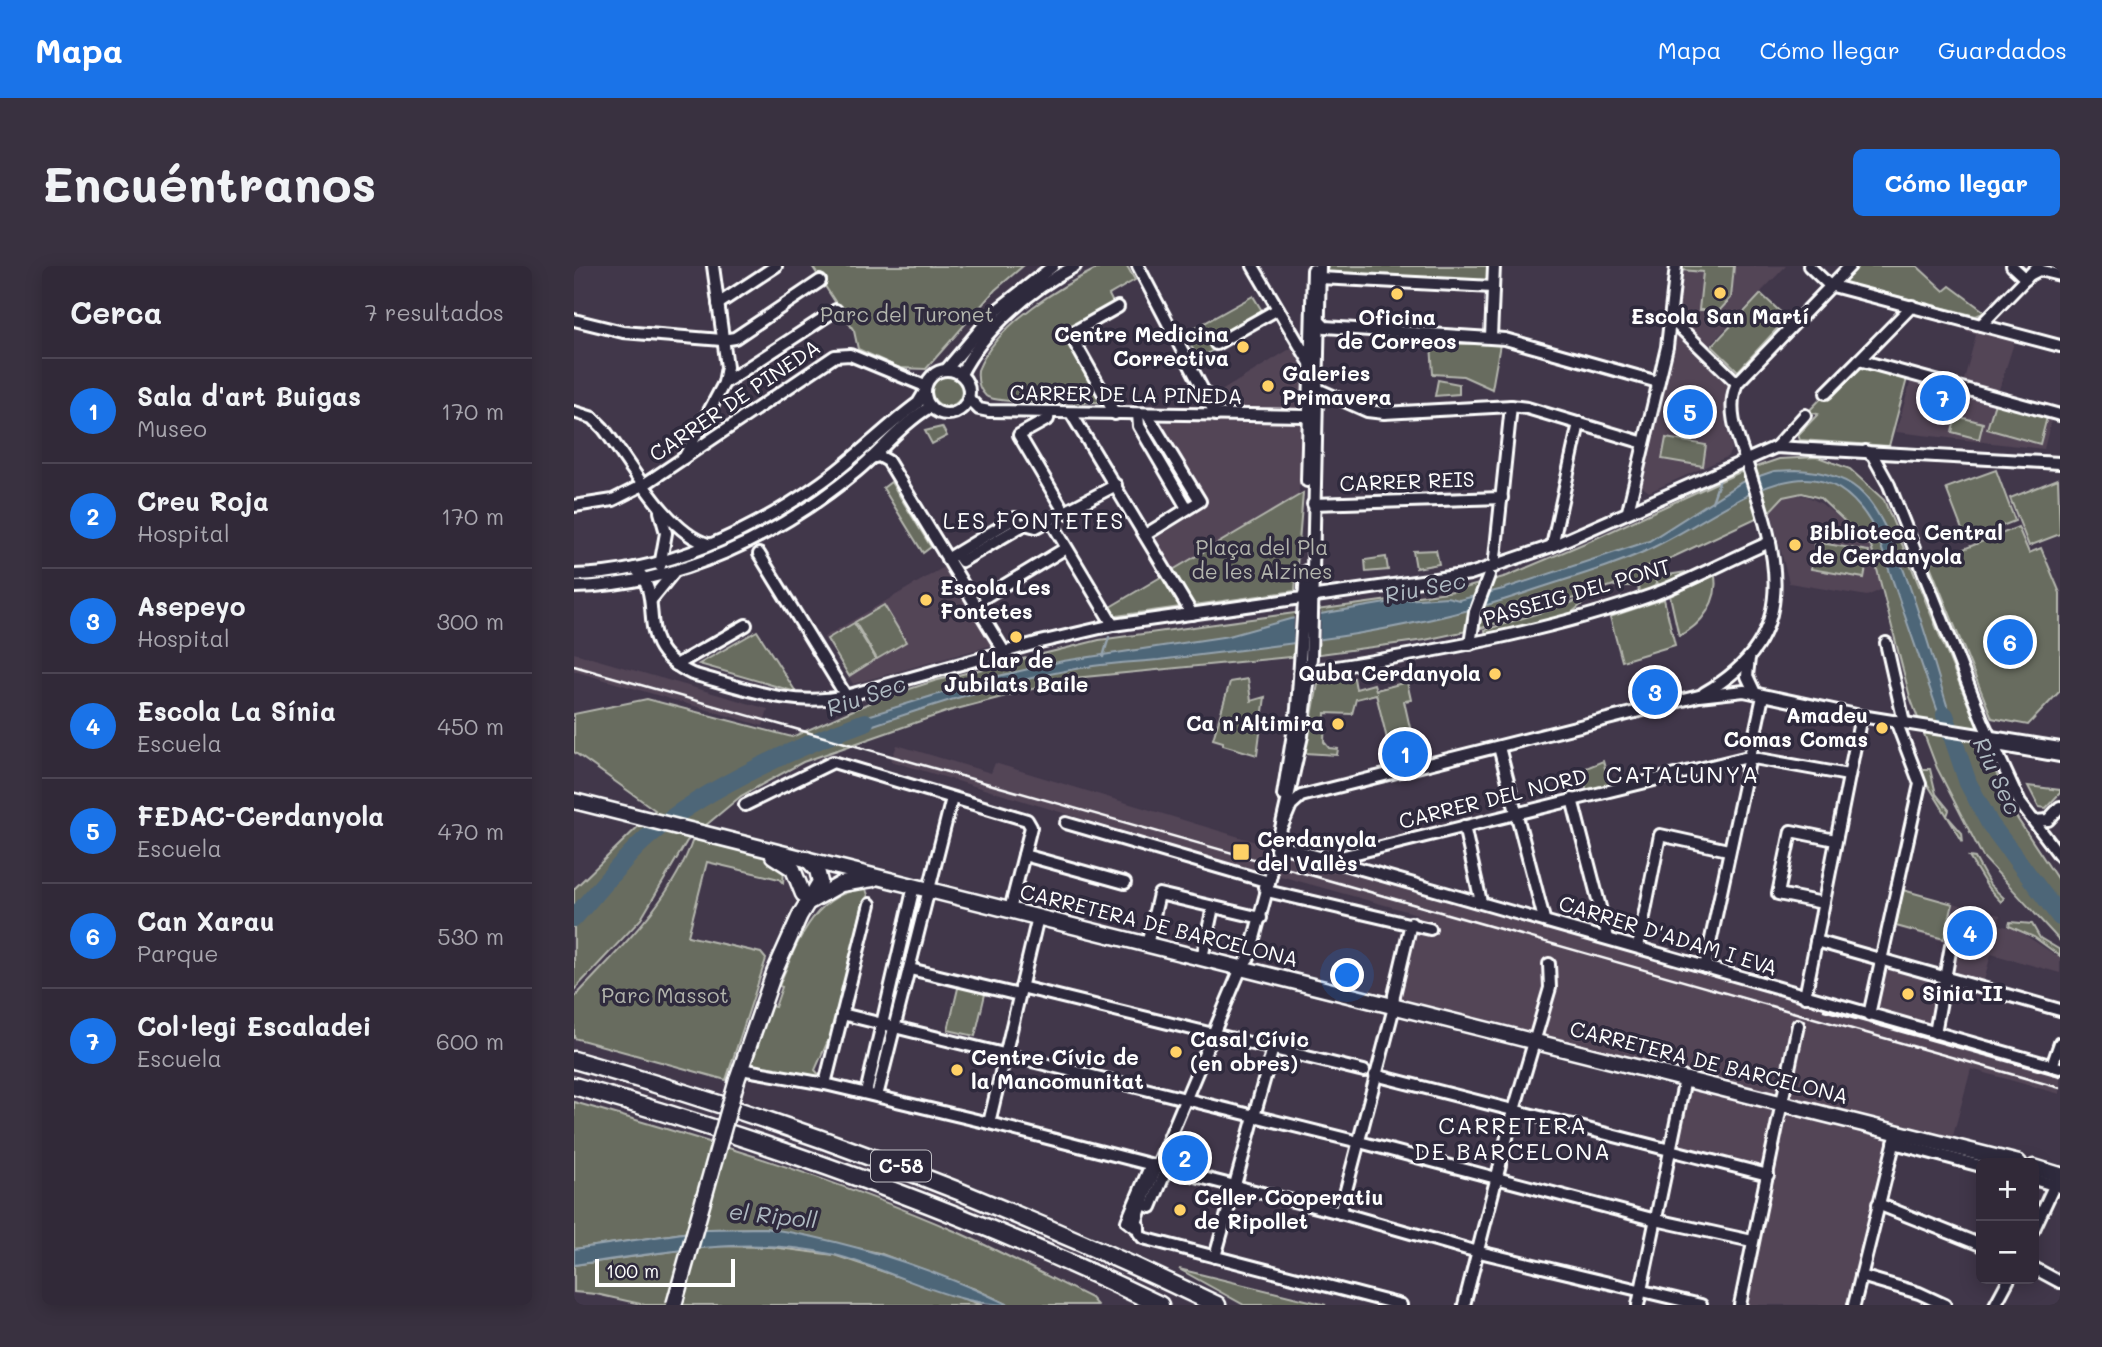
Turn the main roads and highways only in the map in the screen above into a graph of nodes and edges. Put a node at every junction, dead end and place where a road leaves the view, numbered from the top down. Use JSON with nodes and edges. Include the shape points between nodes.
{"nodes":[{"id":1,"x":574,"y":801,"type":"edge"},
{"id":2,"x":746,"y":844,"type":"junction"},
{"id":3,"x":822,"y":867,"type":"junction"},
{"id":4,"x":884,"y":878,"type":"junction"},
{"id":5,"x":806,"y":898,"type":"junction"},
{"id":6,"x":574,"y":1059,"type":"edge"},
{"id":7,"x":574,"y":1086,"type":"edge"},
{"id":8,"x":1994,"y":1158,"type":"edge"},
{"id":9,"x":2039,"y":1170,"type":"edge"},
{"id":10,"x":2058,"y":1179,"type":"edge"},
{"id":11,"x":674,"y":1305,"type":"edge"},
{"id":12,"x":1160,"y":1305,"type":"edge"},
{"id":13,"x":1217,"y":1305,"type":"edge"}],
"edges":[{"from":1,"to":2,"type":"main road","name":"CARRETERA DE BARCELONA"},
{"from":2,"to":3,"type":"main road","name":"CARRETERA DE BARCELONA","via":[[806,858]]},
{"from":2,"to":5,"type":"main road","via":[[786,862]]},
{"from":3,"to":4,"type":"main road","name":"CARRETERA DE BARCELONA"},
{"from":3,"to":5,"type":"main road"},
{"from":4,"to":5,"type":"main road","via":[[841,884]]},
{"from":4,"to":8,"type":"main road","name":"CARRETERA DE BARCELONA","via":[[1783,1104],[1895,1138]]},
{"from":5,"to":11,"type":"main road","bridge":true,"via":[[762,1004]]},
{"from":6,"to":13,"type":"highway","number":"C-58","via":[[716,1102],[911,1170],[1082,1241]]},
{"from":7,"to":12,"type":"highway","number":"C-58","via":[[870,1182]]},
{"from":9,"to":10,"type":"main road"}]}
